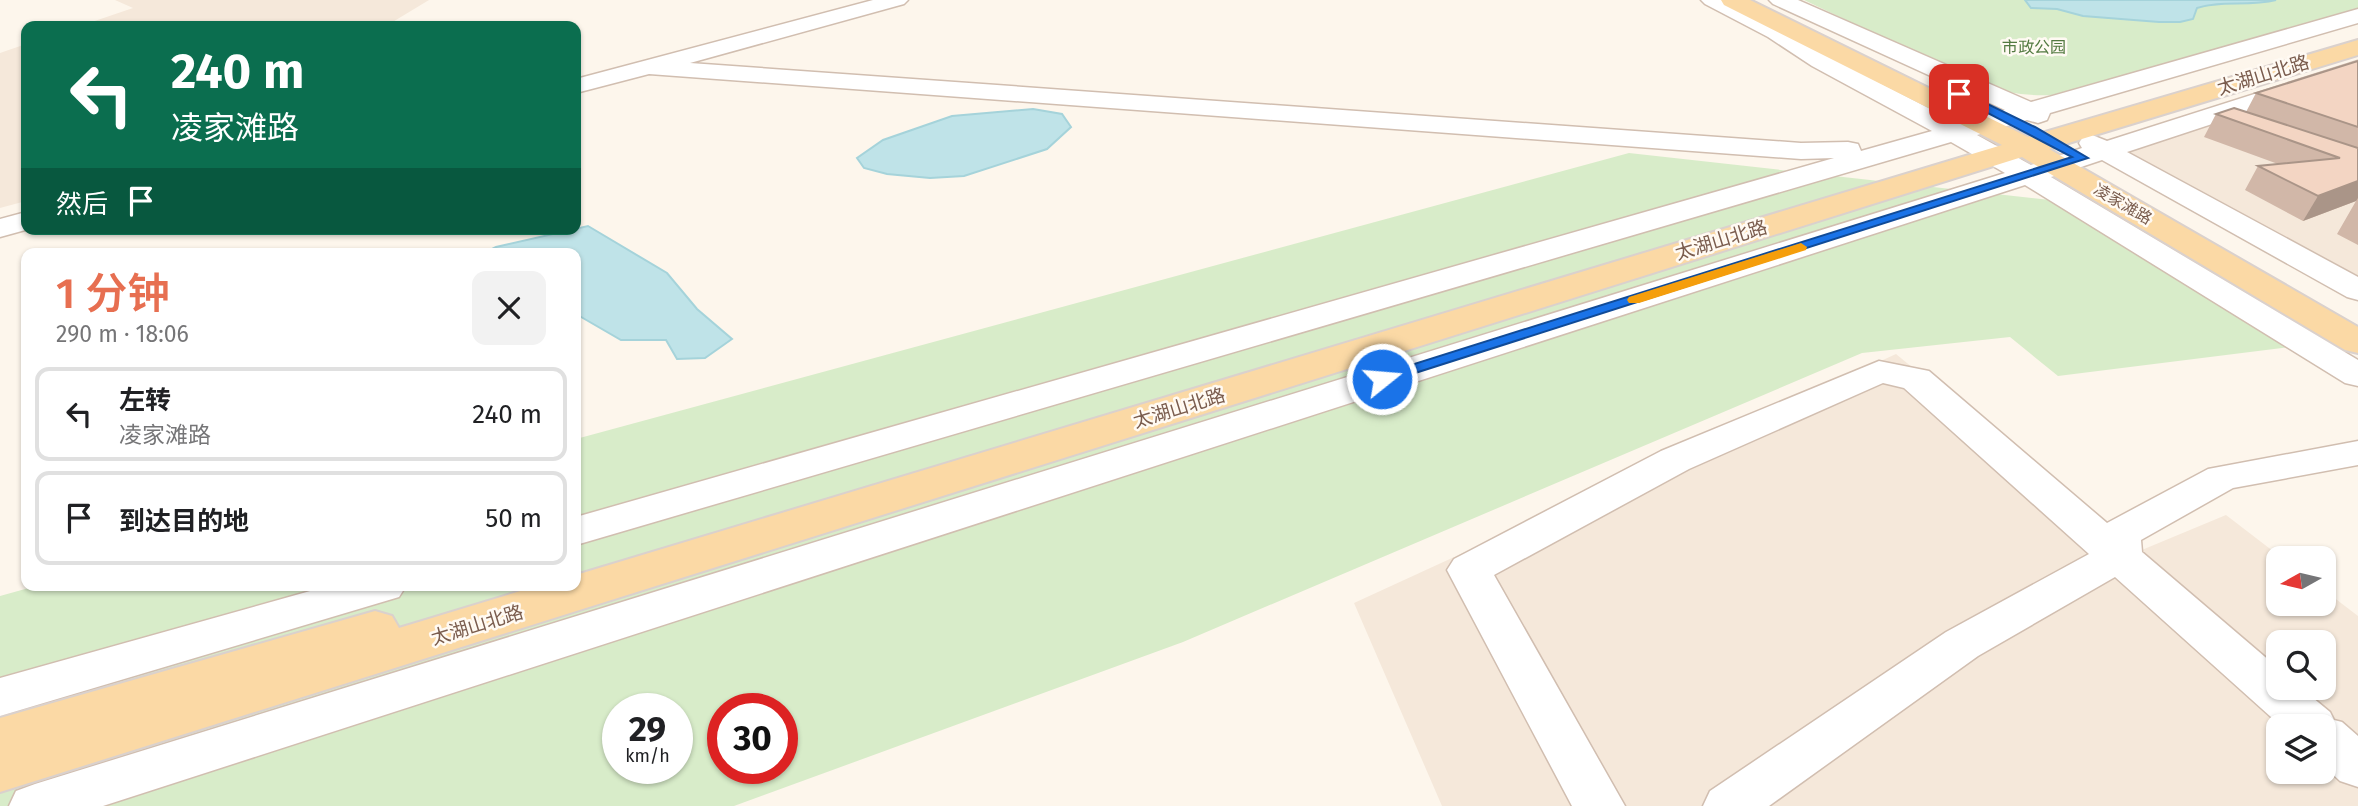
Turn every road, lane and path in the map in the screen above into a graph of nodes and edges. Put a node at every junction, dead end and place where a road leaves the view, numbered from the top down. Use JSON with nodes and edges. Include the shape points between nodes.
{"nodes":[{"id":1,"x":897,"y":0,"type":"edge"},
{"id":2,"x":1712,"y":0,"type":"edge"},
{"id":3,"x":1732,"y":0,"type":"edge"},
{"id":4,"x":1753,"y":0,"type":"edge"},
{"id":5,"x":1780,"y":0,"type":"edge"},
{"id":6,"x":2358,"y":16,"type":"edge"},
{"id":7,"x":2358,"y":33,"type":"edge"},
{"id":8,"x":2358,"y":47,"type":"edge"},
{"id":9,"x":650,"y":67,"type":"junction"},
{"id":10,"x":2358,"y":68,"type":"edge"},
{"id":11,"x":581,"y":85,"type":"edge"},
{"id":12,"x":2173,"y":102,"type":"junction"},
{"id":13,"x":2212,"y":116,"type":"junction"},
{"id":14,"x":2248,"y":128,"type":"edge"},
{"id":15,"x":2028,"y":140,"type":"junction"},
{"id":16,"x":1895,"y":149,"type":"junction"},
{"id":17,"x":21,"y":222,"type":"edge"},
{"id":18,"x":0,"y":228,"type":"edge"},
{"id":19,"x":2358,"y":290,"type":"edge"},
{"id":20,"x":2358,"y":315,"type":"edge"},
{"id":21,"x":2358,"y":342,"type":"edge"},
{"id":22,"x":2358,"y":375,"type":"edge"},
{"id":23,"x":2358,"y":453,"type":"edge"},
{"id":24,"x":581,"y":530,"type":"edge"},
{"id":25,"x":2121,"y":555,"type":"junction"},
{"id":26,"x":581,"y":567,"type":"edge"},
{"id":27,"x":581,"y":590,"type":"edge"},
{"id":28,"x":367,"y":591,"type":"edge"},
{"id":29,"x":498,"y":591,"type":"edge"},
{"id":30,"x":576,"y":591,"type":"edge"},
{"id":31,"x":0,"y":697,"type":"edge"},
{"id":32,"x":2300,"y":714,"type":"edge"},
{"id":33,"x":0,"y":739,"type":"edge"},
{"id":34,"x":2336,"y":747,"type":"edge"},
{"id":35,"x":2358,"y":766,"type":"edge"},
{"id":36,"x":0,"y":770,"type":"edge"},
{"id":37,"x":34,"y":806,"type":"edge"},
{"id":38,"x":1599,"y":806,"type":"edge"},
{"id":39,"x":1729,"y":806,"type":"edge"}],
"edges":[{"from":1,"to":9,"type":"street"},
{"from":2,"to":15,"type":"street","via":[[1776,32],[1820,61]]},
{"from":3,"to":15,"type":"main road","name":"凌家滩路"},
{"from":4,"to":15,"type":"main road","name":"凌家滩路","via":[[1865,49]]},
{"from":5,"to":15,"type":"street"},
{"from":6,"to":15,"type":"street"},
{"from":7,"to":15,"type":"main road","name":"太湖山北路"},
{"from":8,"to":12,"type":"main road","name":"太湖山北路"},
{"from":9,"to":11,"type":"street"},
{"from":9,"to":16,"type":"street","via":[[1787,150]]},
{"from":10,"to":13,"type":"street"},
{"from":12,"to":13,"type":"street"},
{"from":12,"to":15,"type":"main road","name":"太湖山北路"},
{"from":13,"to":14,"type":"street"},
{"from":13,"to":15,"type":"street"},
{"from":15,"to":16,"type":"street"},
{"from":15,"to":19,"type":"street"},
{"from":15,"to":20,"type":"main road","name":"凌家滩路"},
{"from":15,"to":21,"type":"main road","name":"凌家滩路"},
{"from":15,"to":22,"type":"street"},
{"from":15,"to":26,"type":"main road","name":"太湖山北路"},
{"from":15,"to":27,"type":"main road","name":"太湖山北路"},
{"from":15,"to":37,"type":"street"},
{"from":16,"to":24,"type":"street"},
{"from":17,"to":18,"type":"street"},
{"from":23,"to":25,"type":"street","via":[[2222,478],[2119,534]]},
{"from":25,"to":32,"type":"street"},
{"from":25,"to":38,"type":"street","via":[[1916,379],[1879,372],[1675,460],[1469,570]]},
{"from":25,"to":39,"type":"street","via":[[1962,644]]},
{"from":28,"to":31,"type":"street"},
{"from":29,"to":33,"type":"main road","name":"太湖山北路"},
{"from":30,"to":36,"type":"main road","name":"太湖山北路"},
{"from":34,"to":35,"type":"street"}]}
